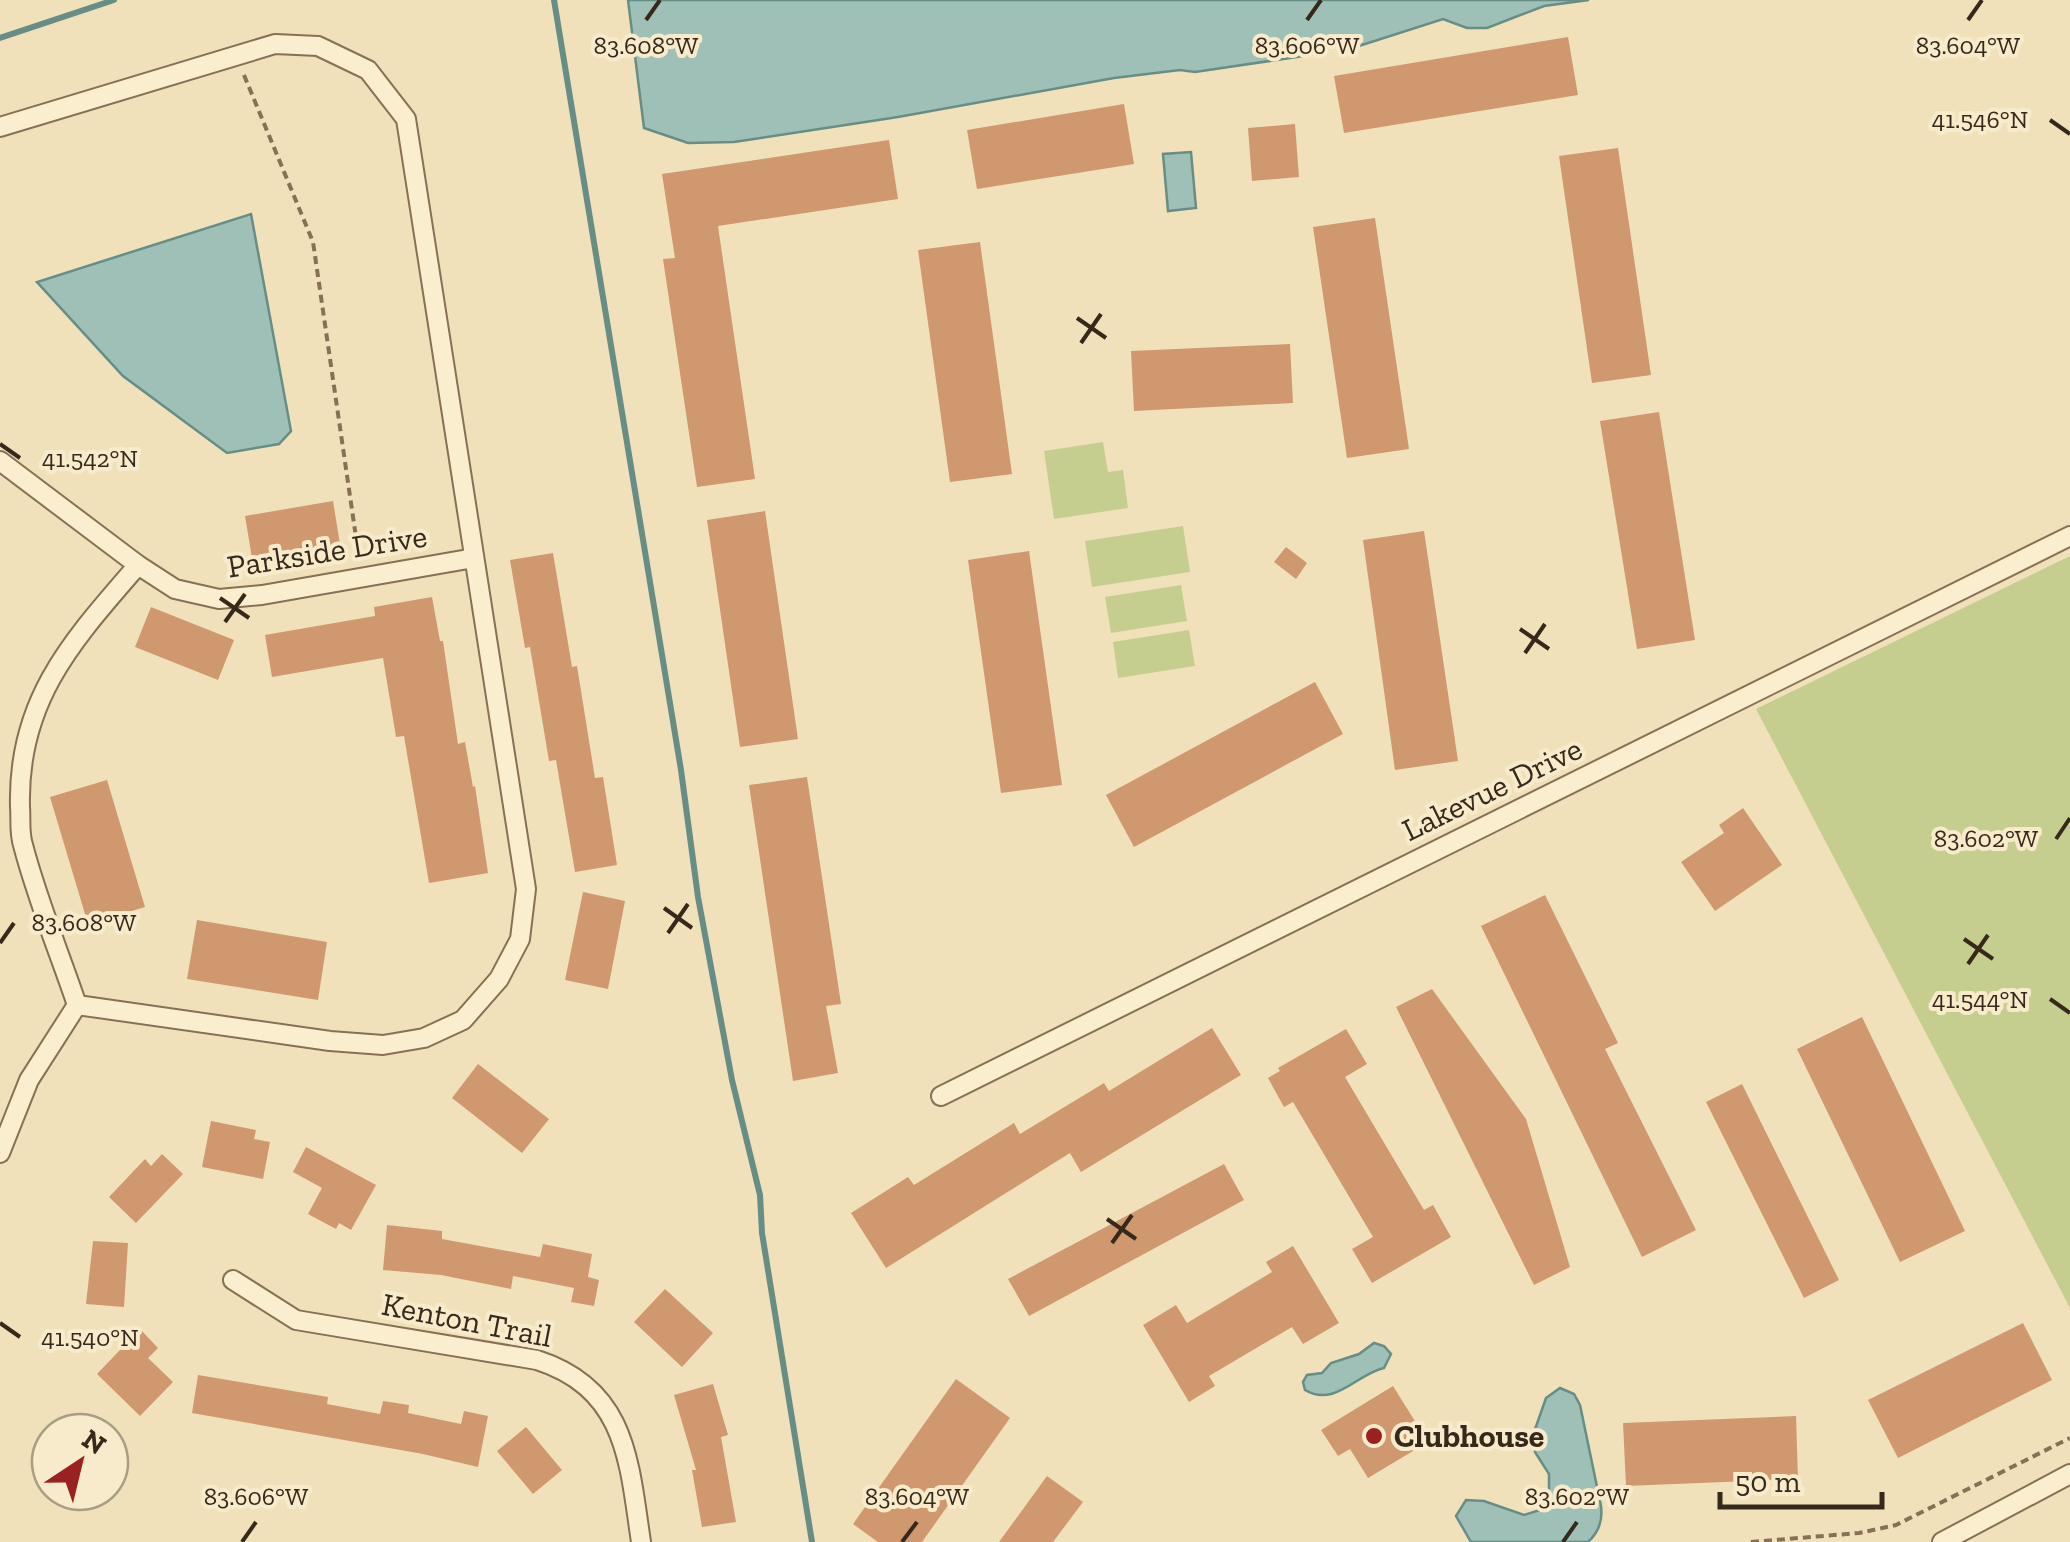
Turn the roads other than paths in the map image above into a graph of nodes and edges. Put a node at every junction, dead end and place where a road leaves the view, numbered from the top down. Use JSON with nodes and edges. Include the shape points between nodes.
{"nodes":[{"id":1,"x":0,"y":127,"type":"edge"},
{"id":2,"x":0,"y":460,"type":"edge"},
{"id":3,"x":2070,"y":536,"type":"edge"},
{"id":4,"x":474,"y":558,"type":"junction"},
{"id":5,"x":138,"y":564,"type":"junction"},
{"id":6,"x":78,"y":1005,"type":"junction"},
{"id":7,"x":941,"y":1096,"type":"dead end"},
{"id":8,"x":0,"y":1154,"type":"edge"},
{"id":9,"x":233,"y":1280,"type":"dead end"},
{"id":10,"x":2070,"y":1474,"type":"edge"},
{"id":11,"x":640,"y":1542,"type":"edge"},
{"id":12,"x":1942,"y":1542,"type":"edge"}],
"edges":[{"from":1,"to":4,"type":"street","via":[[275,44],[318,46],[368,70],[406,119]]},
{"from":2,"to":5,"type":"street","name":"Parkside Drive"},
{"from":3,"to":7,"type":"street","name":"Lakevue Drive"},
{"from":4,"to":5,"type":"street","name":"Parkside Drive","via":[[219,599],[176,589]]},
{"from":4,"to":6,"type":"street","via":[[526,889],[520,939],[499,979],[463,1020],[384,1046]]},
{"from":5,"to":6,"type":"street","via":[[47,680],[19,780],[21,841]]},
{"from":6,"to":8,"type":"street","via":[[29,1080]]},
{"from":9,"to":11,"type":"street","name":"Kenton Trail","via":[[296,1320],[537,1360],[571,1375],[618,1425]]},
{"from":10,"to":12,"type":"street"}]}
